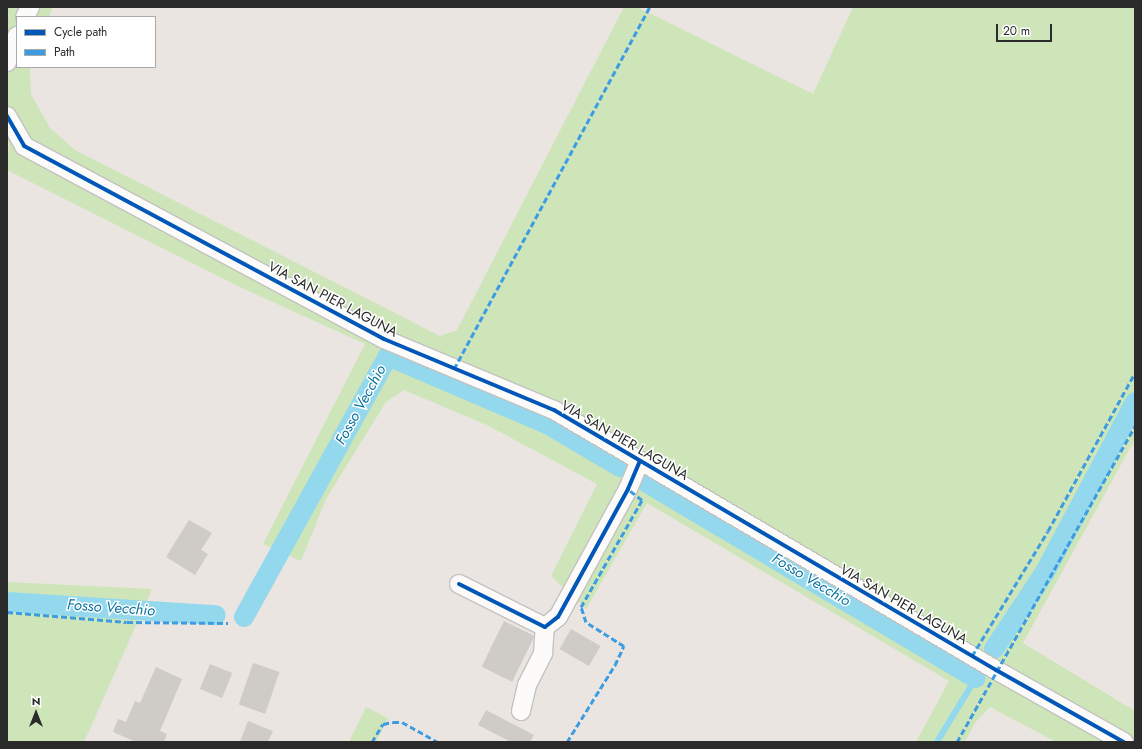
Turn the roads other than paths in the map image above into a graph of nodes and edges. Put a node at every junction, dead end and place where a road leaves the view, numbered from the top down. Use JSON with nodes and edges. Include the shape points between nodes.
{"nodes":[{"id":1,"x":30,"y":7,"type":"edge"},
{"id":2,"x":26,"y":16,"type":"edge"},
{"id":3,"x":16,"y":39,"type":"edge"},
{"id":4,"x":7,"y":62,"type":"edge"},
{"id":5,"x":7,"y":116,"type":"edge"},
{"id":6,"x":640,"y":461,"type":"junction"},
{"id":7,"x":459,"y":584,"type":"dead end"},
{"id":8,"x":545,"y":627,"type":"junction"},
{"id":9,"x":521,"y":711,"type":"dead end"},
{"id":10,"x":1124,"y":742,"type":"edge"}],
"edges":[{"from":1,"to":2,"type":"street"},
{"from":3,"to":4,"type":"street"},
{"from":5,"to":6,"type":"street","name":"VIA SAN PIER LAGUNA","via":[[24,146],[31,150],[378,337],[554,410]]},
{"from":6,"to":8,"type":"street","via":[[628,489],[558,617]]},
{"from":6,"to":10,"type":"street","name":"VIA SAN PIER LAGUNA","via":[[990,667]]},
{"from":7,"to":8,"type":"street"},
{"from":8,"to":9,"type":"street","via":[[543,653],[528,685]]}]}
